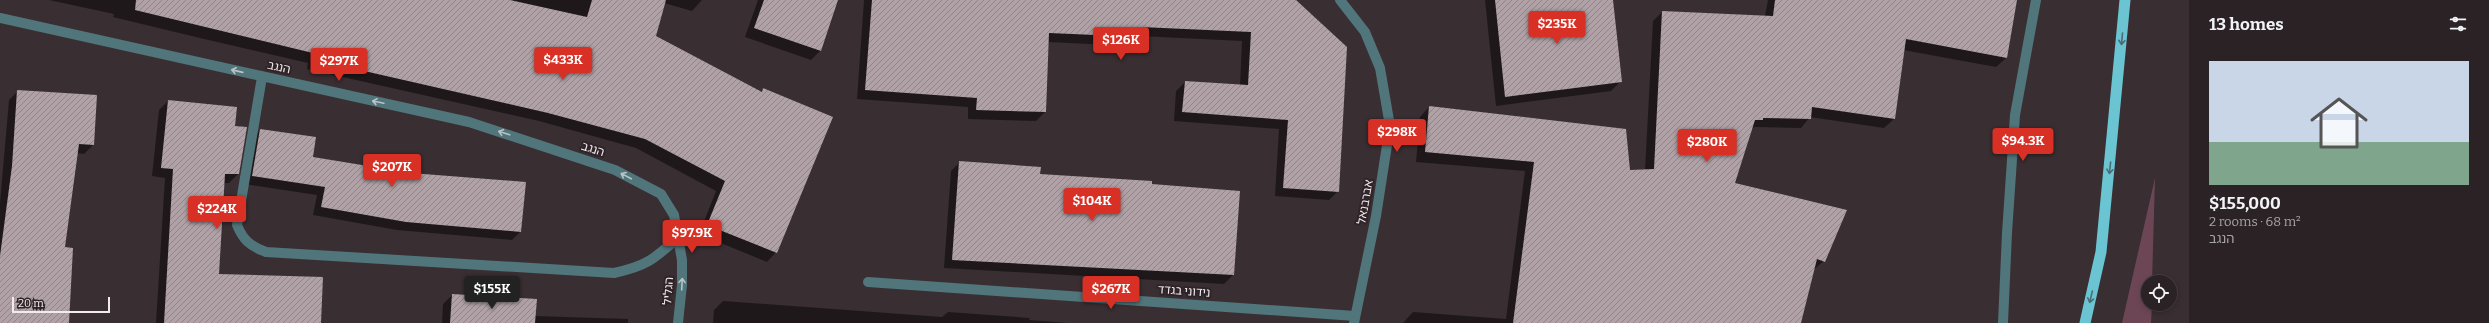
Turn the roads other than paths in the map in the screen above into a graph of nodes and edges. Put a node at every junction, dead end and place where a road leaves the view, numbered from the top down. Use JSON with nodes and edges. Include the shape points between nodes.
{"nodes":[{"id":1,"x":1340,"y":0,"type":"edge"},
{"id":2,"x":2036,"y":0,"type":"edge"},
{"id":3,"x":2125,"y":0,"type":"edge"},
{"id":4,"x":0,"y":18,"type":"edge"},
{"id":5,"x":262,"y":77,"type":"junction"},
{"id":6,"x":661,"y":194,"type":"joint"},
{"id":7,"x":679,"y":237,"type":"junction"},
{"id":8,"x":868,"y":282,"type":"dead end"},
{"id":9,"x":1355,"y":319,"type":"edge"},
{"id":10,"x":678,"y":323,"type":"edge"},
{"id":11,"x":2003,"y":323,"type":"edge"},
{"id":12,"x":2085,"y":323,"type":"edge"}],
"edges":[{"from":1,"to":9,"type":"street","name":"אברבנאל","via":[[1365,32],[1380,68],[1390,126],[1376,216]]},
{"from":2,"to":11,"type":"street","via":[[2015,116]]},
{"from":3,"to":12,"type":"highway","one_way":true,"via":[[2102,252]]},
{"from":5,"to":4,"type":"street","name":"הנגב","one_way":true},
{"from":6,"to":5,"type":"street","name":"הנגב","one_way":true,"via":[[615,170],[469,122]]},
{"from":5,"to":7,"type":"street","via":[[236,225],[243,239],[254,248],[266,252],[614,273],[639,268]]},
{"from":6,"to":7,"type":"street","name":"הגליל","via":[[674,215]]},
{"from":10,"to":7,"type":"street","name":"הגליל","one_way":true,"via":[[682,285]]},
{"from":8,"to":9,"type":"street","name":"נידוני בגדד"}]}
